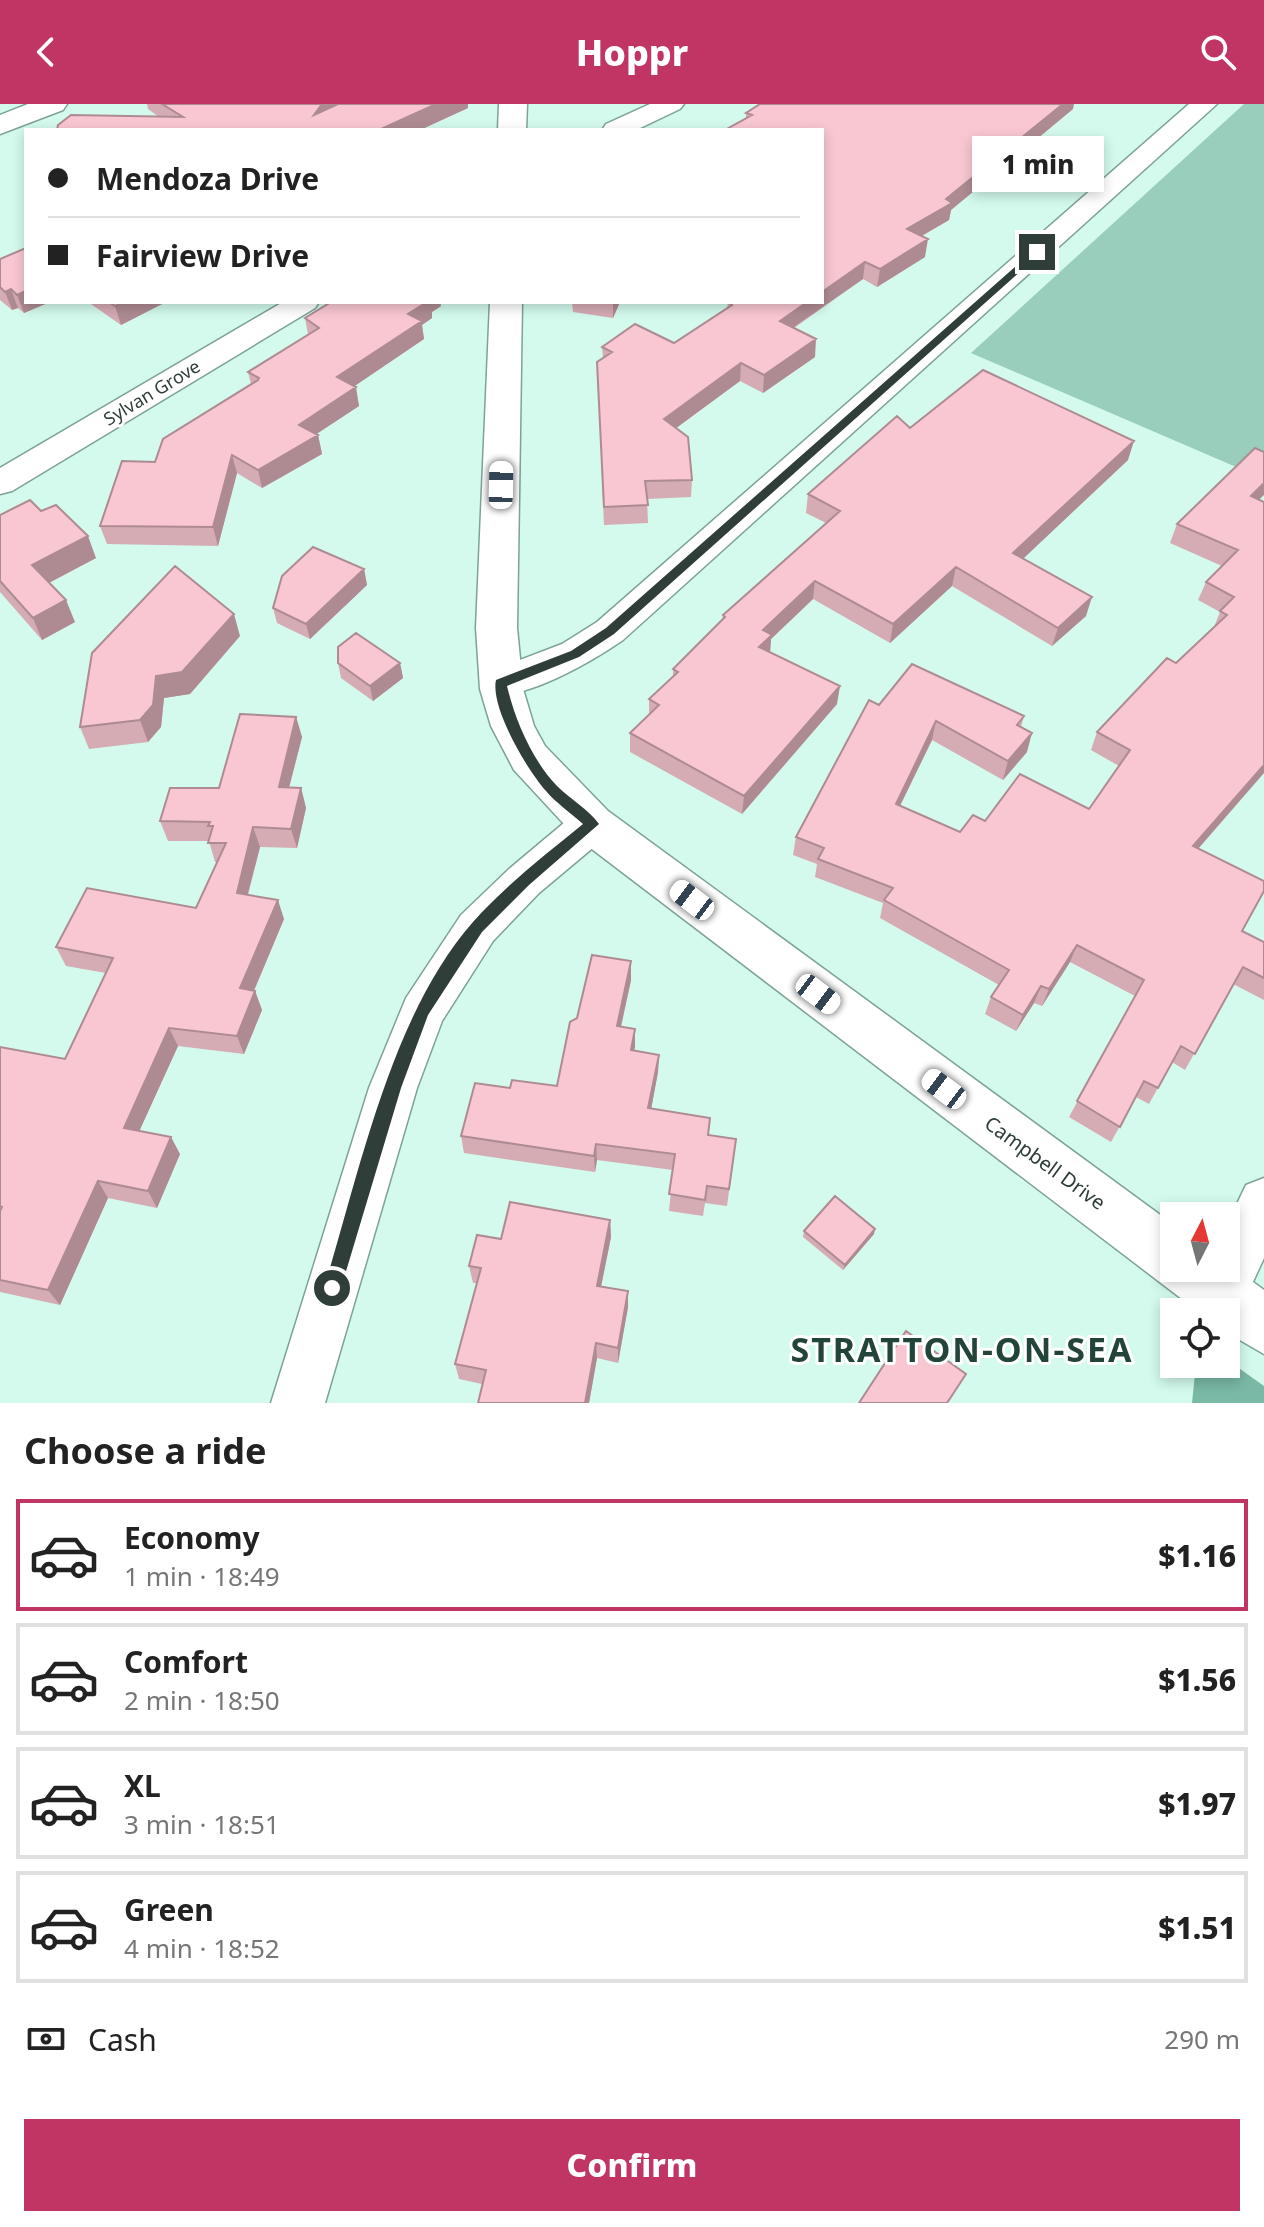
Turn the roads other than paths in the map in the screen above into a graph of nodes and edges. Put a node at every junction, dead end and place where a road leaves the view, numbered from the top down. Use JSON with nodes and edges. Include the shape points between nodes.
{"nodes":[{"id":1,"x":53,"y":104,"type":"edge"},
{"id":2,"x":513,"y":104,"type":"edge"},
{"id":3,"x":671,"y":104,"type":"edge"},
{"id":4,"x":1204,"y":104,"type":"edge"},
{"id":5,"x":0,"y":125,"type":"edge"},
{"id":6,"x":512,"y":128,"type":"edge"},
{"id":7,"x":619,"y":128,"type":"edge"},
{"id":8,"x":301,"y":304,"type":"edge"},
{"id":9,"x":506,"y":304,"type":"edge"},
{"id":10,"x":0,"y":483,"type":"edge"},
{"id":11,"x":500,"y":683,"type":"junction"},
{"id":12,"x":592,"y":824,"type":"junction"},
{"id":13,"x":1264,"y":1202,"type":"edge"},
{"id":14,"x":1160,"y":1249,"type":"edge"},
{"id":15,"x":1224,"y":1296,"type":"edge"},
{"id":16,"x":298,"y":1403,"type":"edge"}],
"edges":[{"from":1,"to":5,"type":"street"},
{"from":2,"to":6,"type":"street"},
{"from":3,"to":7,"type":"street"},
{"from":4,"to":11,"type":"street","via":[[610,631],[575,654]]},
{"from":8,"to":10,"type":"street","name":"Sylvan Grove"},
{"from":9,"to":11,"type":"street","name":"Campbell Drive","via":[[497,607]]},
{"from":11,"to":12,"type":"street","name":"Campbell Drive","via":[[506,711],[529,755],[550,787]]},
{"from":12,"to":14,"type":"street","name":"Campbell Drive"},
{"from":12,"to":16,"type":"street","via":[[477,928],[422,1012],[393,1088]]},
{"from":13,"to":15,"type":"street"}]}
